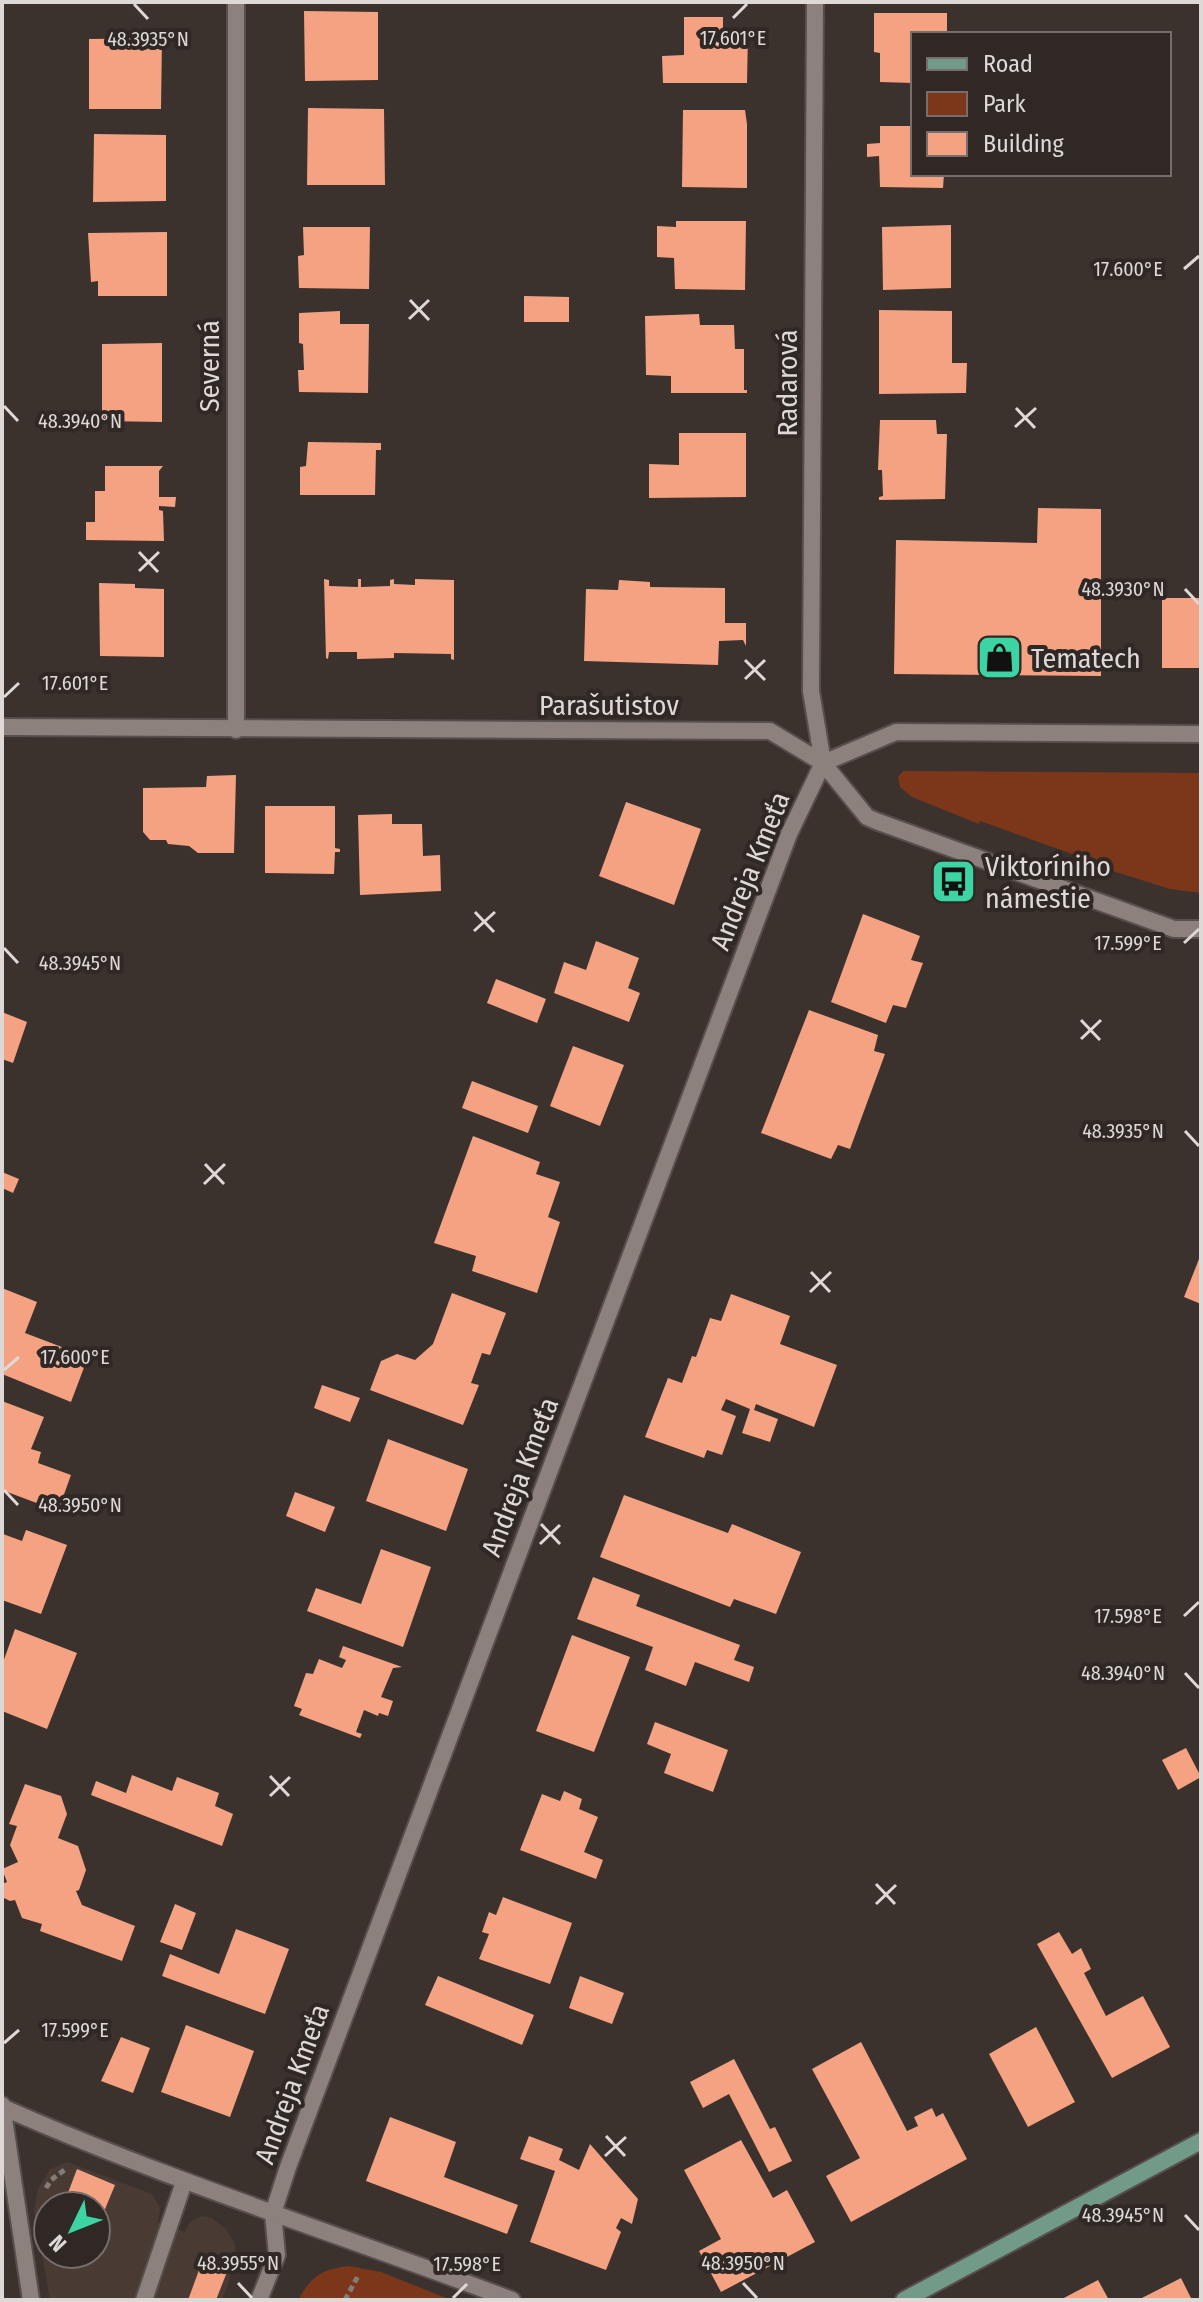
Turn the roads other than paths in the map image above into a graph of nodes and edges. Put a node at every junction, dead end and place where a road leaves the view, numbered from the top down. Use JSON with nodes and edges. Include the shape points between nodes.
{"nodes":[{"id":1,"x":236,"y":2,"type":"edge"},
{"id":2,"x":815,"y":2,"type":"edge"},
{"id":3,"x":2,"y":727,"type":"edge"},
{"id":4,"x":236,"y":730,"type":"junction"},
{"id":5,"x":1201,"y":734,"type":"edge"},
{"id":6,"x":823,"y":763,"type":"junction"},
{"id":7,"x":1201,"y":929,"type":"edge"},
{"id":8,"x":2,"y":2106,"type":"edge"},
{"id":9,"x":1201,"y":2141,"type":"edge"},
{"id":10,"x":184,"y":2182,"type":"junction"},
{"id":11,"x":273,"y":2213,"type":"junction"},
{"id":12,"x":31,"y":2300,"type":"edge"},
{"id":13,"x":144,"y":2300,"type":"edge"},
{"id":14,"x":259,"y":2300,"type":"edge"},
{"id":15,"x":512,"y":2300,"type":"edge"},
{"id":16,"x":904,"y":2300,"type":"edge"}],
"edges":[{"from":1,"to":4,"type":"street","name":"Severná"},
{"from":2,"to":6,"type":"street","name":"Radarová","via":[[811,691]]},
{"from":3,"to":4,"type":"street","name":"Parašutistov"},
{"from":4,"to":6,"type":"street","name":"Parašutistov","via":[[770,731]]},
{"from":5,"to":6,"type":"street","via":[[896,732]]},
{"from":6,"to":7,"type":"street","via":[[876,821],[1174,929]]},
{"from":6,"to":11,"type":"street","name":"Andreja Kmeťa","via":[[789,834]]},
{"from":8,"to":10,"type":"street"},
{"from":8,"to":12,"type":"street"},
{"from":9,"to":16,"type":"street"},
{"from":10,"to":11,"type":"street"},
{"from":10,"to":13,"type":"street"},
{"from":11,"to":14,"type":"street","via":[[277,2255]]},
{"from":11,"to":15,"type":"street"}]}
